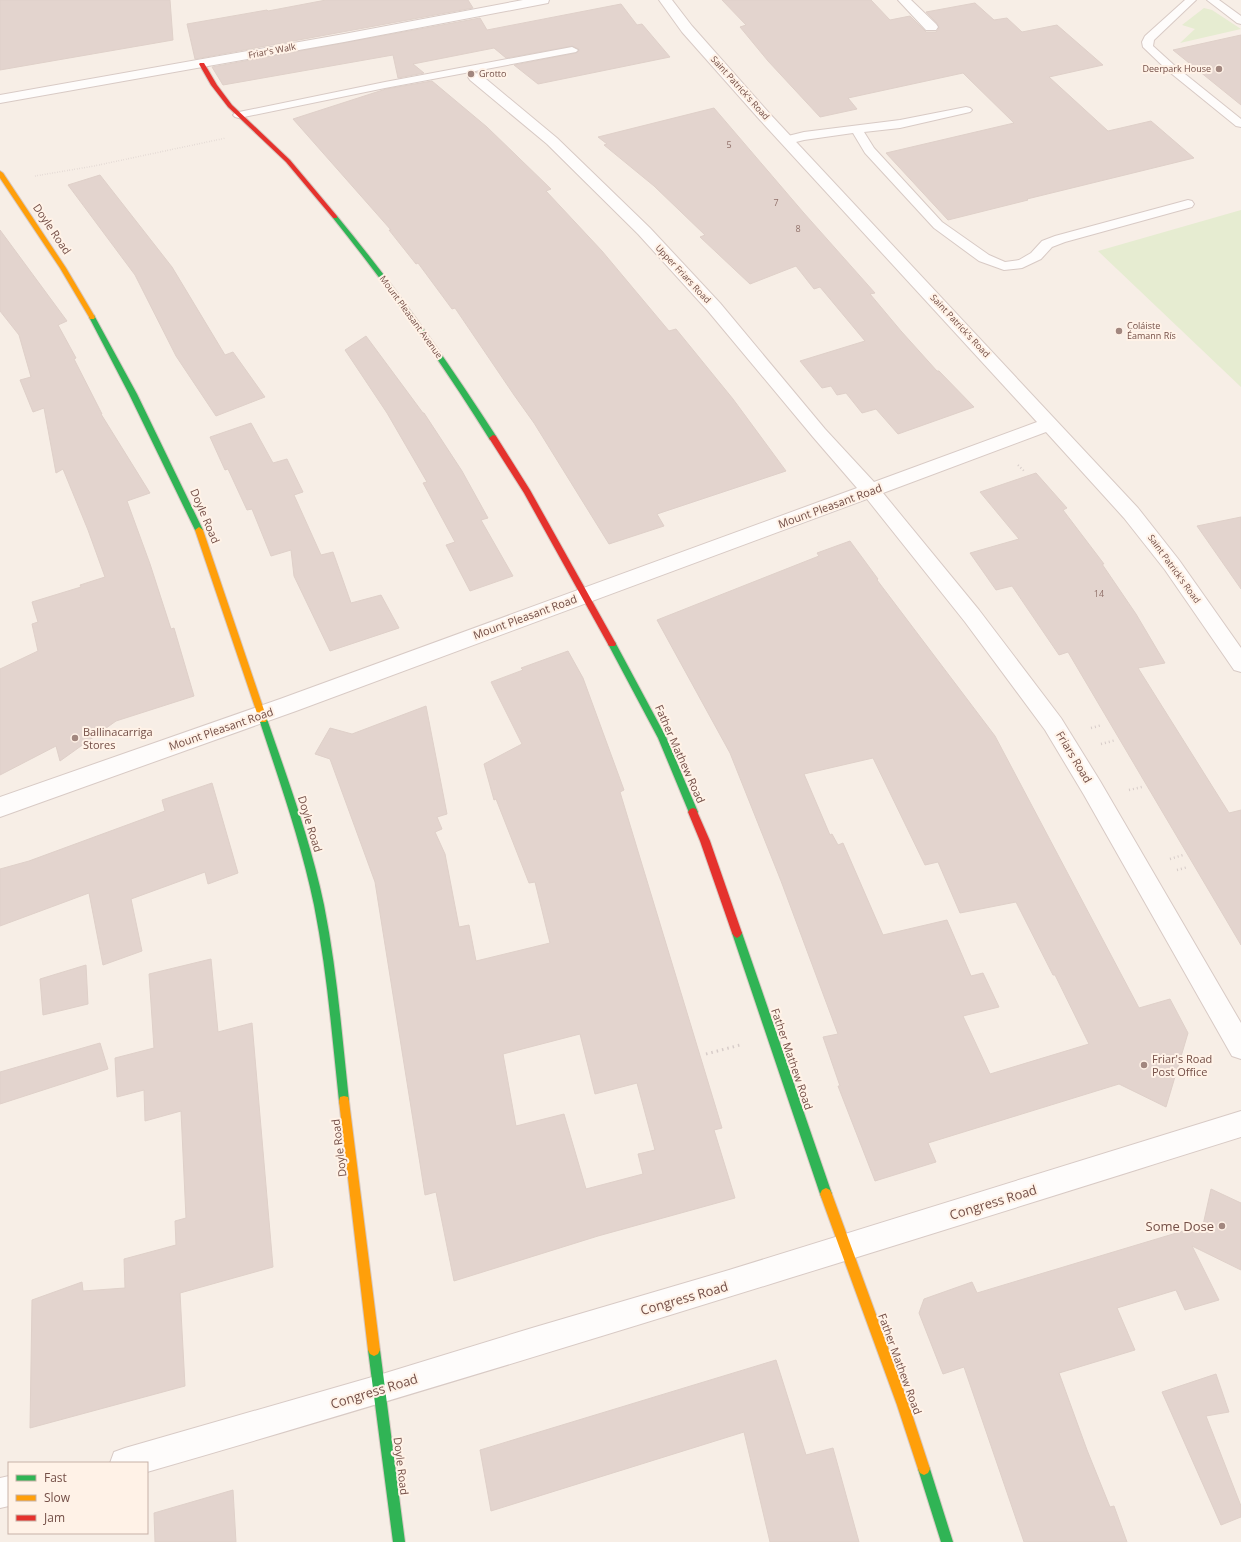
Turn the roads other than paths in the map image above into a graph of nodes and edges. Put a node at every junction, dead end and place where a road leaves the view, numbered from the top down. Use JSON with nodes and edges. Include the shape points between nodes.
{"nodes":[{"id":1,"x":543,"y":0,"type":"edge"},
{"id":2,"x":665,"y":0,"type":"edge"},
{"id":3,"x":904,"y":0,"type":"edge"},
{"id":4,"x":1191,"y":0,"type":"edge"},
{"id":5,"x":1212,"y":0,"type":"edge"},
{"id":6,"x":1241,"y":21,"type":"edge"},
{"id":7,"x":931,"y":27,"type":"dead end"},
{"id":8,"x":572,"y":50,"type":"dead end"},
{"id":9,"x":202,"y":64,"type":"junction"},
{"id":10,"x":475,"y":77,"type":"dead end"},
{"id":11,"x":0,"y":99,"type":"edge"},
{"id":12,"x":966,"y":110,"type":"dead end"},
{"id":13,"x":239,"y":115,"type":"junction"},
{"id":14,"x":1240,"y":124,"type":"edge"},
{"id":15,"x":857,"y":130,"type":"junction"},
{"id":16,"x":788,"y":140,"type":"junction"},
{"id":17,"x":0,"y":173,"type":"edge"},
{"id":18,"x":1188,"y":204,"type":"dead end"},
{"id":19,"x":1050,"y":424,"type":"junction"},
{"id":20,"x":871,"y":491,"type":"junction"},
{"id":21,"x":586,"y":596,"type":"junction"},
{"id":22,"x":1241,"y":664,"type":"edge"},
{"id":23,"x":261,"y":715,"type":"junction"},
{"id":24,"x":0,"y":807,"type":"edge"},
{"id":25,"x":1241,"y":1047,"type":"edge"},
{"id":26,"x":1241,"y":1124,"type":"edge"},
{"id":27,"x":845,"y":1247,"type":"junction"},
{"id":28,"x":379,"y":1390,"type":"junction"},
{"id":29,"x":128,"y":1462,"type":"edge"},
{"id":30,"x":399,"y":1542,"type":"edge"},
{"id":31,"x":947,"y":1542,"type":"edge"}],
"edges":[{"from":1,"to":9,"type":"street","name":"Friar's Walk"},
{"from":2,"to":16,"type":"street","name":"Saint Patrick's Road","via":[[687,29]]},
{"from":3,"to":7,"type":"street"},
{"from":4,"to":14,"type":"lane","via":[[1149,38],[1148,47]]},
{"from":5,"to":6,"type":"lane"},
{"from":8,"to":13,"type":"lane"},
{"from":9,"to":11,"type":"street","name":"Friar's Walk"},
{"from":9,"to":13,"type":"street","name":"Mount Pleasant Avenue","via":[[214,85]]},
{"from":10,"to":20,"type":"street","name":"Upper Friars Road","via":[[552,141],[644,231],[719,313]]},
{"from":12,"to":15,"type":"lane"},
{"from":13,"to":21,"type":"street","name":"Mount Pleasant Avenue","via":[[288,161],[348,232],[422,330],[527,492]]},
{"from":15,"to":16,"type":"lane"},
{"from":15,"to":18,"type":"lane","via":[[868,150],[938,225],[984,258],[1004,266],[1022,264],[1036,256],[1047,244],[1060,238]]},
{"from":16,"to":19,"type":"street","name":"Saint Patrick's Road"},
{"from":17,"to":23,"type":"street","name":"Doyle Road","via":[[88,310],[173,472],[200,532]]},
{"from":19,"to":20,"type":"street","name":"Mount Pleasant Road"},
{"from":19,"to":22,"type":"street","name":"Saint Patrick's Road","via":[[1160,548]]},
{"from":20,"to":21,"type":"street","name":"Mount Pleasant Road"},
{"from":20,"to":25,"type":"street","name":"Friars Road","via":[[972,616],[1053,724]]},
{"from":21,"to":23,"type":"street","name":"Mount Pleasant Road"},
{"from":21,"to":27,"type":"street","name":"Father Mathew Road","via":[[662,737],[705,841]]},
{"from":23,"to":24,"type":"street","name":"Mount Pleasant Road"},
{"from":23,"to":28,"type":"street","name":"Doyle Road","via":[[294,812],[319,906],[341,1067]]},
{"from":26,"to":27,"type":"street","name":"Congress Road"},
{"from":27,"to":28,"type":"street","name":"Congress Road"},
{"from":27,"to":31,"type":"street","name":"Father Mathew Road","via":[[903,1405]]},
{"from":28,"to":29,"type":"street","name":"Congress Road"},
{"from":28,"to":30,"type":"street","name":"Doyle Road"}]}
